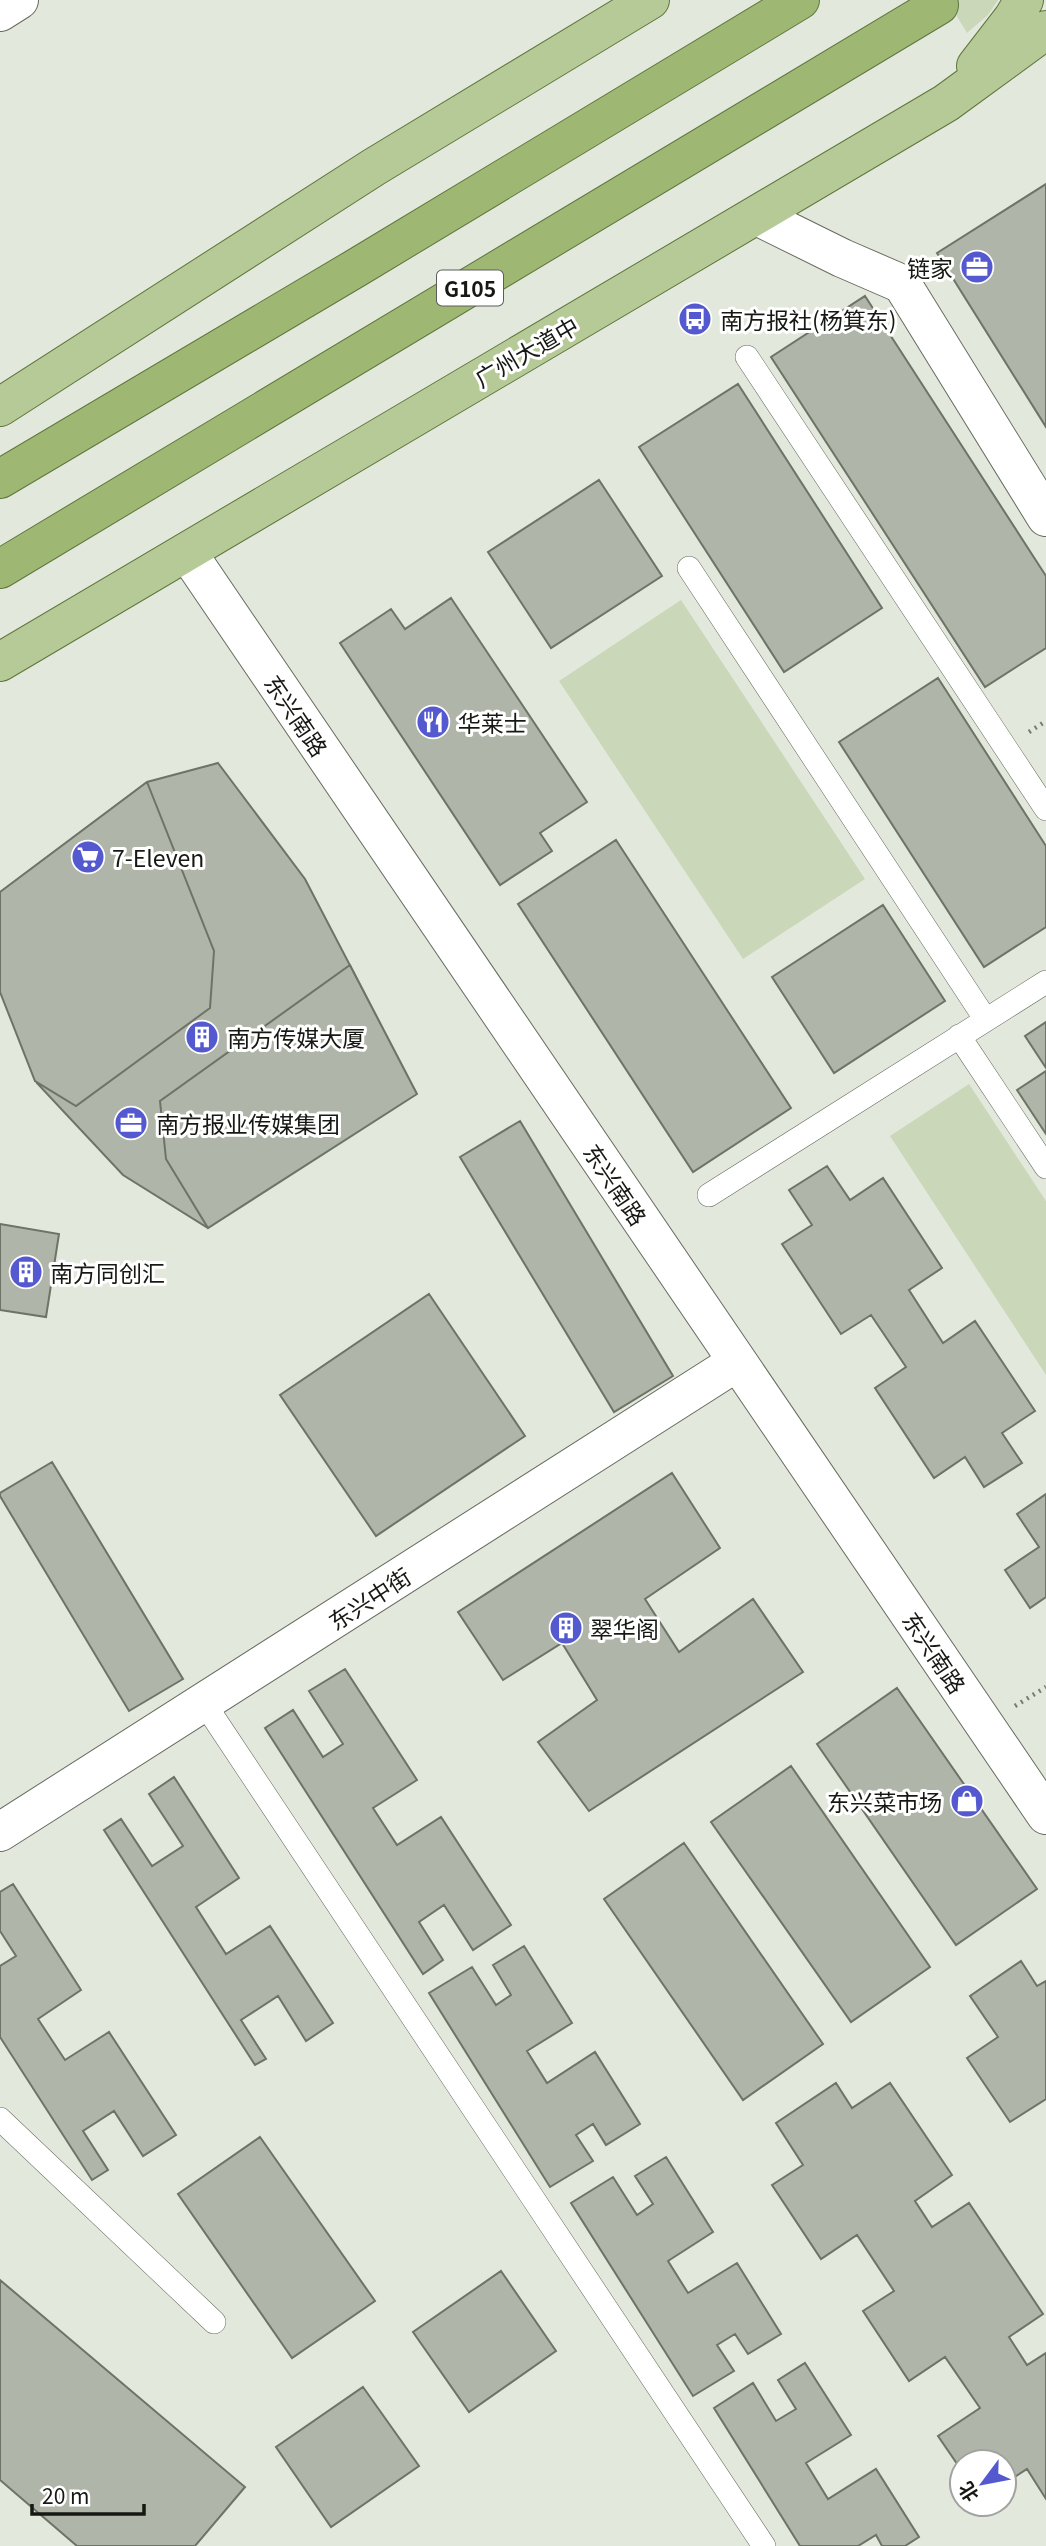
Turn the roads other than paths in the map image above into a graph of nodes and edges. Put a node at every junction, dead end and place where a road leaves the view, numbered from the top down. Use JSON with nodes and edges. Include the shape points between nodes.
{"nodes":[{"id":1,"x":19,"y":0,"type":"edge"},
{"id":2,"x":650,"y":0,"type":"edge"},
{"id":3,"x":800,"y":0,"type":"edge"},
{"id":4,"x":1024,"y":0,"type":"edge"},
{"id":5,"x":939,"y":5,"type":"dead end"},
{"id":6,"x":0,"y":12,"type":"edge"},
{"id":7,"x":1046,"y":30,"type":"edge"},
{"id":8,"x":1046,"y":60,"type":"edge"},
{"id":9,"x":946,"y":103,"type":"junction"},
{"id":10,"x":757,"y":216,"type":"junction"},
{"id":11,"x":747,"y":357,"type":"dead end"},
{"id":12,"x":1,"y":404,"type":"edge"},
{"id":13,"x":0,"y":479,"type":"edge"},
{"id":14,"x":1046,"y":517,"type":"edge"},
{"id":15,"x":187,"y":552,"type":"junction"},
{"id":16,"x":689,"y":568,"type":"dead end"},
{"id":17,"x":0,"y":569,"type":"edge"},
{"id":18,"x":0,"y":662,"type":"edge"},
{"id":19,"x":1046,"y":808,"type":"edge"},
{"id":20,"x":1046,"y":982,"type":"edge"},
{"id":21,"x":986,"y":1020,"type":"junction"},
{"id":22,"x":959,"y":1036,"type":"junction"},
{"id":23,"x":1046,"y":1167,"type":"edge"},
{"id":24,"x":709,"y":1195,"type":"dead end"},
{"id":25,"x":737,"y":1362,"type":"junction"},
{"id":26,"x":204,"y":1703,"type":"junction"},
{"id":27,"x":1046,"y":1815,"type":"edge"},
{"id":28,"x":0,"y":1832,"type":"edge"},
{"id":29,"x":0,"y":2119,"type":"edge"},
{"id":30,"x":214,"y":2322,"type":"dead end"},
{"id":31,"x":764,"y":2546,"type":"edge"}],
"edges":[{"from":1,"to":6,"type":"street"},
{"from":2,"to":12,"type":"main road","via":[[374,167]]},
{"from":3,"to":13,"type":"highway"},
{"from":4,"to":9,"type":"main road"},
{"from":5,"to":17,"type":"highway","number":"G105"},
{"from":7,"to":9,"type":"main road","name":"广州大道中"},
{"from":8,"to":9,"type":"main road"},
{"from":9,"to":10,"type":"main road","name":"广州大道中"},
{"from":10,"to":14,"type":"street","via":[[902,284]]},
{"from":10,"to":15,"type":"main road","name":"广州大道中"},
{"from":11,"to":19,"type":"lane"},
{"from":15,"to":18,"type":"main road","name":"广州大道中"},
{"from":15,"to":25,"type":"street","name":"东兴南路"},
{"from":16,"to":21,"type":"lane"},
{"from":20,"to":21,"type":"lane"},
{"from":21,"to":22,"type":"lane"},
{"from":22,"to":23,"type":"lane"},
{"from":22,"to":24,"type":"lane"},
{"from":25,"to":26,"type":"street","name":"东兴中街"},
{"from":25,"to":27,"type":"street","name":"东兴南路"},
{"from":26,"to":28,"type":"street","name":"东兴中街"},
{"from":26,"to":31,"type":"lane"},
{"from":29,"to":30,"type":"lane"}]}
